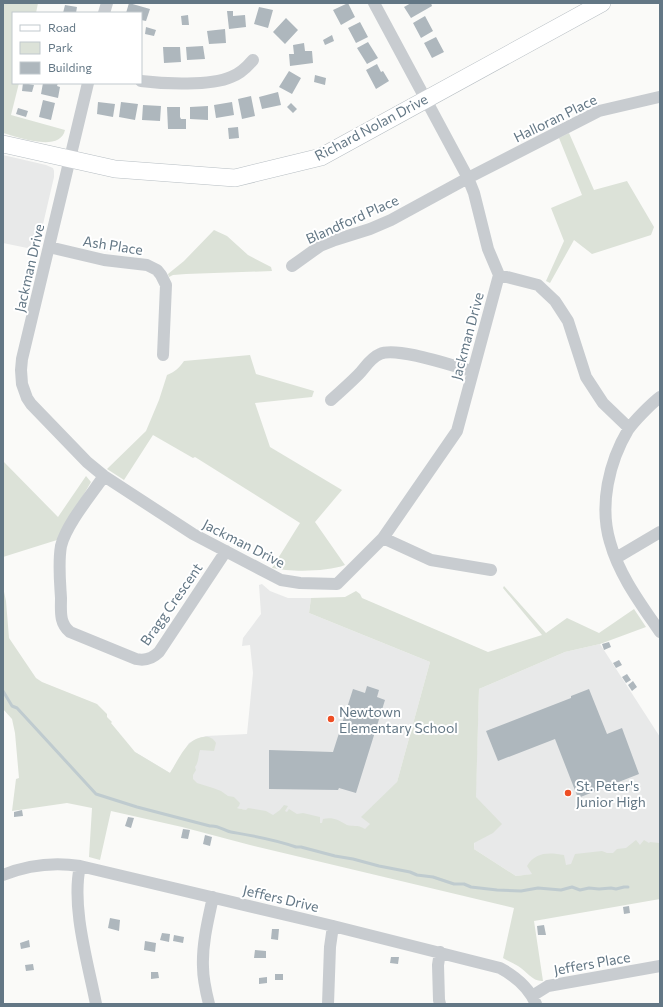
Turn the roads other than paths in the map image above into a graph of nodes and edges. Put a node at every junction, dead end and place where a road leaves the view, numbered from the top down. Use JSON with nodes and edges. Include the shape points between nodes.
{"nodes":[{"id":1,"x":374,"y":3,"type":"edge"},
{"id":2,"x":602,"y":3,"type":"edge"},
{"id":3,"x":253,"y":60,"type":"dead end"},
{"id":4,"x":142,"y":81,"type":"edge"},
{"id":5,"x":88,"y":84,"type":"edge"},
{"id":6,"x":659,"y":97,"type":"edge"},
{"id":7,"x":426,"y":99,"type":"junction"},
{"id":8,"x":3,"y":144,"type":"edge"},
{"id":9,"x":69,"y":159,"type":"junction"},
{"id":10,"x":468,"y":178,"type":"junction"},
{"id":11,"x":49,"y":247,"type":"junction"},
{"id":12,"x":292,"y":266,"type":"dead end"},
{"id":13,"x":499,"y":275,"type":"junction"},
{"id":14,"x":163,"y":355,"type":"dead end"},
{"id":15,"x":472,"y":372,"type":"junction"},
{"id":16,"x":660,"y":397,"type":"edge"},
{"id":17,"x":331,"y":400,"type":"dead end"},
{"id":18,"x":629,"y":428,"type":"junction"},
{"id":19,"x":104,"y":476,"type":"junction"},
{"id":20,"x":660,"y":532,"type":"edge"},
{"id":21,"x":383,"y":538,"type":"junction"},
{"id":22,"x":226,"y":552,"type":"junction"},
{"id":23,"x":616,"y":558,"type":"junction"},
{"id":24,"x":491,"y":570,"type":"dead end"},
{"id":25,"x":660,"y":632,"type":"edge"},
{"id":26,"x":80,"y":866,"type":"junction"},
{"id":27,"x":3,"y":875,"type":"edge"},
{"id":28,"x":213,"y":897,"type":"junction"},
{"id":29,"x":333,"y":926,"type":"junction"},
{"id":30,"x":440,"y":952,"type":"junction"},
{"id":31,"x":660,"y":966,"type":"edge"},
{"id":32,"x":534,"y":1000,"type":"edge"},
{"id":33,"x":96,"y":1004,"type":"edge"},
{"id":34,"x":209,"y":1004,"type":"edge"},
{"id":35,"x":328,"y":1004,"type":"edge"},
{"id":36,"x":440,"y":1004,"type":"edge"}],
"edges":[{"from":1,"to":7,"type":"street"},
{"from":2,"to":7,"type":"main road","name":"Richard Nolan Drive"},
{"from":3,"to":4,"type":"street","via":[[239,74],[224,80],[178,83]]},
{"from":5,"to":9,"type":"street","name":"Jackman Drive"},
{"from":6,"to":10,"type":"street","name":"Halloran Place","via":[[599,111]]},
{"from":7,"to":9,"type":"main road","name":"Richard Nolan Drive","via":[[321,157],[235,178],[115,169]]},
{"from":7,"to":10,"type":"street"},
{"from":8,"to":9,"type":"main road","name":"Richard Nolan Drive"},
{"from":9,"to":11,"type":"street","name":"Jackman Drive"},
{"from":10,"to":12,"type":"street","name":"Blandford Place","via":[[380,225],[324,244]]},
{"from":10,"to":13,"type":"street","via":[[488,249]]},
{"from":11,"to":14,"type":"street","name":"Ash Place","via":[[98,259],[147,265],[157,270],[166,285]]},
{"from":11,"to":19,"type":"street","name":"Jackman Drive","via":[[22,359],[22,384],[27,398],[36,410]]},
{"from":13,"to":15,"type":"street","name":"Jackman Drive"},
{"from":13,"to":18,"type":"street","via":[[538,285],[555,301],[568,321],[586,377],[603,403]]},
{"from":15,"to":17,"type":"street","via":[[403,353],[386,352],[370,360]]},
{"from":15,"to":21,"type":"street","name":"Jackman Drive","via":[[457,431]]},
{"from":16,"to":18,"type":"street"},
{"from":18,"to":23,"type":"street","via":[[616,453],[607,490],[607,528]]},
{"from":19,"to":22,"type":"street","name":"Jackman Drive","via":[[192,534]]},
{"from":19,"to":22,"type":"street","name":"Bragg Crescent","via":[[69,527],[62,544],[62,617],[70,632],[136,659],[152,658],[159,652]]},
{"from":20,"to":23,"type":"street"},
{"from":21,"to":22,"type":"street","name":"Jackman Drive","via":[[337,584],[281,580]]},
{"from":21,"to":24,"type":"street","via":[[431,560]]},
{"from":23,"to":25,"type":"street","via":[[636,596]]},
{"from":26,"to":27,"type":"street","name":"Jeffers Drive","via":[[40,866]]},
{"from":26,"to":28,"type":"street","name":"Jeffers Drive"},
{"from":26,"to":33,"type":"street","via":[[77,884],[79,910]]},
{"from":28,"to":29,"type":"street","name":"Jeffers Drive"},
{"from":28,"to":34,"type":"street","via":[[203,958]]},
{"from":29,"to":30,"type":"street","name":"Jeffers Drive"},
{"from":29,"to":35,"type":"street"},
{"from":30,"to":32,"type":"street","name":"Jeffers Drive","via":[[500,968],[519,981]]},
{"from":30,"to":36,"type":"street"},
{"from":31,"to":32,"type":"street","name":"Jeffers Place","via":[[548,986]]}]}
